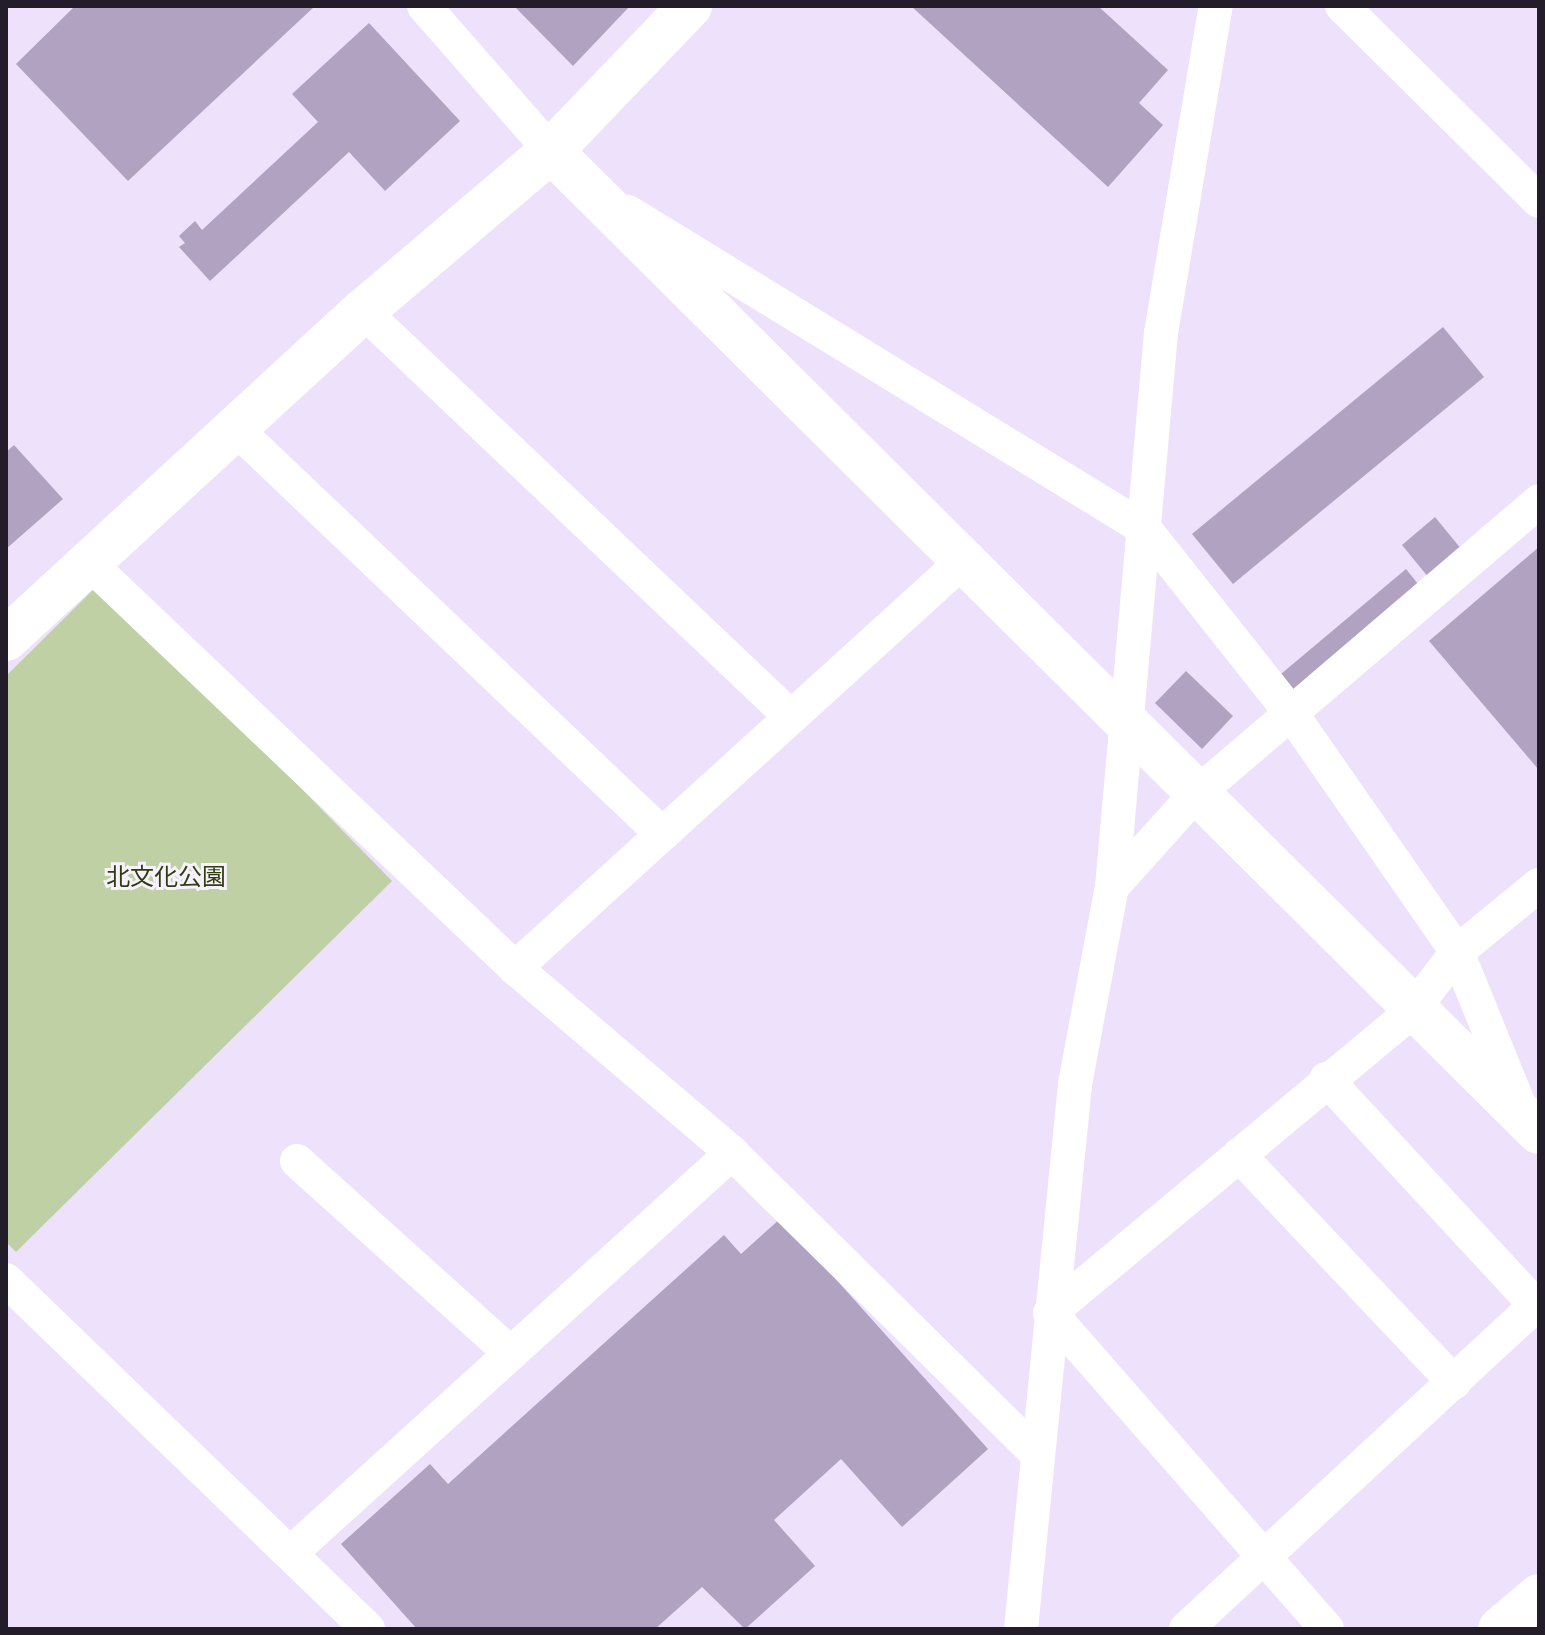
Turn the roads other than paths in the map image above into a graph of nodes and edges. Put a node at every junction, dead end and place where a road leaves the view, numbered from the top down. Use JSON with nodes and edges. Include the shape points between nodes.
{"nodes":[{"id":1,"x":424,"y":6,"type":"edge"},
{"id":2,"x":690,"y":6,"type":"edge"},
{"id":3,"x":1216,"y":6,"type":"edge"},
{"id":4,"x":1342,"y":6,"type":"edge"},
{"id":5,"x":551,"y":151,"type":"junction"},
{"id":6,"x":597,"y":193,"type":"junction"},
{"id":7,"x":1539,"y":201,"type":"edge"},
{"id":8,"x":363,"y":311,"type":"junction"},
{"id":9,"x":237,"y":430,"type":"junction"},
{"id":10,"x":1539,"y":501,"type":"edge"},
{"id":11,"x":1145,"y":529,"type":"junction"},
{"id":12,"x":962,"y":562,"type":"junction"},
{"id":13,"x":90,"y":564,"type":"junction"},
{"id":14,"x":6,"y":639,"type":"edge"},
{"id":15,"x":1291,"y":713,"type":"junction"},
{"id":16,"x":791,"y":717,"type":"junction"},
{"id":17,"x":1122,"y":721,"type":"junction"},
{"id":18,"x":1194,"y":796,"type":"junction"},
{"id":19,"x":662,"y":834,"type":"junction"},
{"id":20,"x":1539,"y":885,"type":"edge"},
{"id":21,"x":1112,"y":887,"type":"junction"},
{"id":22,"x":1457,"y":952,"type":"junction"},
{"id":23,"x":515,"y":968,"type":"junction"},
{"id":24,"x":1412,"y":1011,"type":"junction"},
{"id":25,"x":1326,"y":1079,"type":"junction"},
{"id":26,"x":1531,"y":1124,"type":"edge"},
{"id":27,"x":732,"y":1153,"type":"junction"},
{"id":28,"x":1239,"y":1155,"type":"junction"},
{"id":29,"x":297,"y":1161,"type":"dead end"},
{"id":30,"x":6,"y":1280,"type":"edge"},
{"id":31,"x":1537,"y":1303,"type":"edge"},
{"id":32,"x":1050,"y":1313,"type":"junction"},
{"id":33,"x":511,"y":1354,"type":"junction"},
{"id":34,"x":1454,"y":1382,"type":"junction"},
{"id":35,"x":1036,"y":1453,"type":"junction"},
{"id":36,"x":293,"y":1551,"type":"junction"},
{"id":37,"x":1265,"y":1562,"type":"junction"},
{"id":38,"x":1539,"y":1596,"type":"edge"},
{"id":39,"x":368,"y":1629,"type":"edge"},
{"id":40,"x":1021,"y":1629,"type":"edge"},
{"id":41,"x":1186,"y":1629,"type":"edge"},
{"id":42,"x":1327,"y":1629,"type":"edge"},
{"id":43,"x":1500,"y":1629,"type":"edge"}],
"edges":[{"from":1,"to":5,"type":"street"},
{"from":2,"to":5,"type":"street"},
{"from":3,"to":11,"type":"street","via":[[1161,333]]},
{"from":4,"to":7,"type":"street"},
{"from":5,"to":6,"type":"street"},
{"from":5,"to":8,"type":"street"},
{"from":6,"to":11,"type":"street"},
{"from":6,"to":12,"type":"street"},
{"from":8,"to":9,"type":"street"},
{"from":8,"to":16,"type":"street"},
{"from":9,"to":13,"type":"street"},
{"from":9,"to":19,"type":"street"},
{"from":10,"to":15,"type":"street"},
{"from":11,"to":15,"type":"street"},
{"from":11,"to":17,"type":"street"},
{"from":12,"to":16,"type":"street"},
{"from":12,"to":17,"type":"street"},
{"from":13,"to":14,"type":"street"},
{"from":13,"to":23,"type":"street"},
{"from":15,"to":18,"type":"street"},
{"from":15,"to":22,"type":"street"},
{"from":16,"to":19,"type":"street"},
{"from":17,"to":18,"type":"street"},
{"from":17,"to":21,"type":"street"},
{"from":18,"to":21,"type":"street"},
{"from":18,"to":24,"type":"street"},
{"from":19,"to":23,"type":"street"},
{"from":20,"to":22,"type":"street"},
{"from":21,"to":32,"type":"street","via":[[1075,1084]]},
{"from":22,"to":24,"type":"street"},
{"from":22,"to":26,"type":"street"},
{"from":23,"to":27,"type":"street"},
{"from":24,"to":25,"type":"street"},
{"from":24,"to":26,"type":"street"},
{"from":25,"to":28,"type":"street"},
{"from":25,"to":31,"type":"street"},
{"from":27,"to":33,"type":"street"},
{"from":27,"to":35,"type":"street"},
{"from":28,"to":32,"type":"street"},
{"from":28,"to":34,"type":"street"},
{"from":29,"to":33,"type":"street"},
{"from":30,"to":36,"type":"street"},
{"from":31,"to":34,"type":"street"},
{"from":32,"to":35,"type":"street"},
{"from":32,"to":37,"type":"street"},
{"from":33,"to":36,"type":"street"},
{"from":34,"to":37,"type":"street"},
{"from":35,"to":40,"type":"street"},
{"from":36,"to":39,"type":"street"},
{"from":37,"to":41,"type":"street"},
{"from":37,"to":42,"type":"street"},
{"from":38,"to":43,"type":"street"}]}
